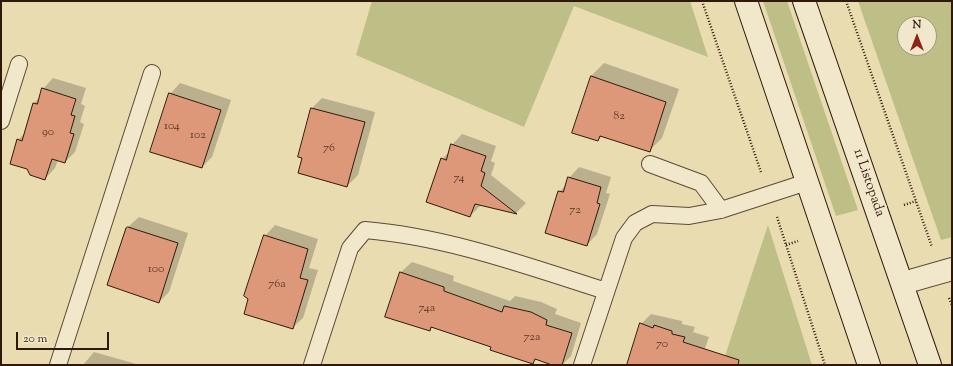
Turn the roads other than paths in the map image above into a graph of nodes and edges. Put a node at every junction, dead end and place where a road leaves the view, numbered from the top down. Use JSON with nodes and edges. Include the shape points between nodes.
{"nodes":[{"id":1,"x":746,"y":1,"type":"edge"},
{"id":2,"x":804,"y":1,"type":"edge"},
{"id":3,"x":19,"y":64,"type":"dead end"},
{"id":4,"x":152,"y":73,"type":"dead end"},
{"id":5,"x":1,"y":121,"type":"edge"},
{"id":6,"x":650,"y":164,"type":"dead end"},
{"id":7,"x":807,"y":182,"type":"junction"},
{"id":8,"x":721,"y":210,"type":"junction"},
{"id":9,"x":946,"y":270,"type":"edge"},
{"id":10,"x":903,"y":283,"type":"junction"},
{"id":11,"x":606,"y":291,"type":"junction"},
{"id":12,"x":58,"y":365,"type":"edge"},
{"id":13,"x":312,"y":365,"type":"edge"},
{"id":14,"x":582,"y":365,"type":"edge"},
{"id":15,"x":869,"y":365,"type":"edge"},
{"id":16,"x":930,"y":365,"type":"edge"}],
"edges":[{"from":1,"to":7,"type":"main road"},
{"from":2,"to":10,"type":"main road","name":"11 Listopada"},
{"from":3,"to":5,"type":"lane"},
{"from":4,"to":12,"type":"lane"},
{"from":6,"to":8,"type":"lane","via":[[701,183]]},
{"from":7,"to":8,"type":"lane"},
{"from":7,"to":15,"type":"main road"},
{"from":8,"to":11,"type":"lane","via":[[689,216],[652,214],[635,223],[624,238]]},
{"from":9,"to":10,"type":"main road"},
{"from":10,"to":16,"type":"main road","name":"11 Listopada"},
{"from":11,"to":13,"type":"lane","via":[[466,247],[396,233],[365,230],[350,248]]},
{"from":11,"to":14,"type":"lane"}]}
